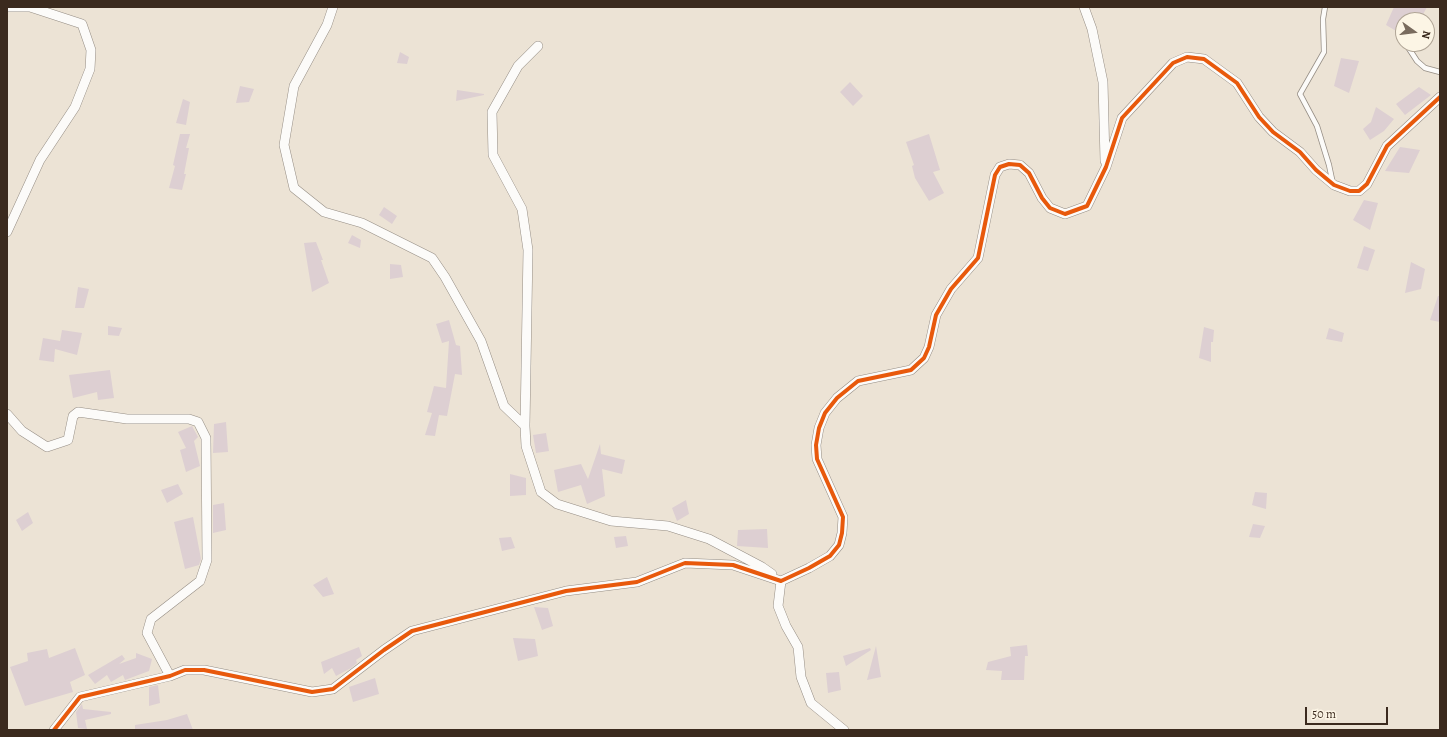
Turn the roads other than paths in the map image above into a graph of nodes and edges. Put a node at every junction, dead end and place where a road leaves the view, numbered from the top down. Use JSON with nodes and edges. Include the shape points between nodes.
{"nodes":[{"id":1,"x":7,"y":7,"type":"edge"},
{"id":2,"x":333,"y":7,"type":"edge"},
{"id":3,"x":1084,"y":7,"type":"edge"},
{"id":4,"x":1325,"y":7,"type":"edge"},
{"id":5,"x":538,"y":46,"type":"dead end"},
{"id":6,"x":1411,"y":52,"type":"edge"},
{"id":7,"x":1440,"y":72,"type":"edge"},
{"id":8,"x":1440,"y":97,"type":"edge"},
{"id":9,"x":1106,"y":167,"type":"junction"},
{"id":10,"x":1334,"y":185,"type":"junction"},
{"id":11,"x":7,"y":232,"type":"edge"},
{"id":12,"x":7,"y":414,"type":"edge"},
{"id":13,"x":525,"y":426,"type":"junction"},
{"id":14,"x":781,"y":581,"type":"junction"},
{"id":15,"x":170,"y":676,"type":"junction"},
{"id":16,"x":54,"y":730,"type":"edge"},
{"id":17,"x":844,"y":730,"type":"edge"}],
"edges":[{"from":1,"to":11,"type":"street","via":[[30,7],[82,24],[91,50],[90,69],[75,107],[40,160]]},
{"from":2,"to":13,"type":"street","via":[[294,86],[284,146],[294,188],[324,212],[362,223],[432,258],[481,341],[504,406]]},
{"from":3,"to":9,"type":"street","via":[[1092,29],[1103,82]]},
{"from":4,"to":10,"type":"lane","via":[[1324,52],[1300,94],[1317,126]]},
{"from":5,"to":13,"type":"street","via":[[518,66],[492,112],[493,155],[522,209],[528,250]]},
{"from":6,"to":7,"type":"lane","via":[[1417,62],[1425,68]]},
{"from":8,"to":10,"type":"street","via":[[1387,146],[1367,184],[1359,191],[1350,191]]},
{"from":9,"to":10,"type":"street","via":[[1122,118],[1173,63],[1187,57],[1204,59],[1237,83],[1273,132],[1300,152]]},
{"from":9,"to":14,"type":"street","via":[[1087,206],[1065,214],[1050,208],[1029,173],[1020,166],[1009,164],[1000,167],[995,175],[978,258],[951,289],[936,315],[924,358],[911,370],[858,381],[837,398],[825,413],[819,428],[816,459],[843,517],[839,545],[830,556]]},
{"from":12,"to":15,"type":"street","via":[[22,431],[47,447],[68,440],[73,416],[78,412],[127,419],[189,419],[198,422],[206,438],[208,560],[200,581],[151,619],[147,633]]},
{"from":13,"to":14,"type":"street","via":[[526,446],[541,492],[557,504],[611,521],[668,526],[709,539]]},
{"from":14,"to":15,"type":"street","via":[[733,565],[685,564],[637,582],[566,590],[412,631],[333,689],[312,692],[204,670],[185,670]]},
{"from":14,"to":17,"type":"street","via":[[778,606],[798,646],[801,677],[811,703]]},
{"from":15,"to":16,"type":"street","via":[[80,697]]}]}
